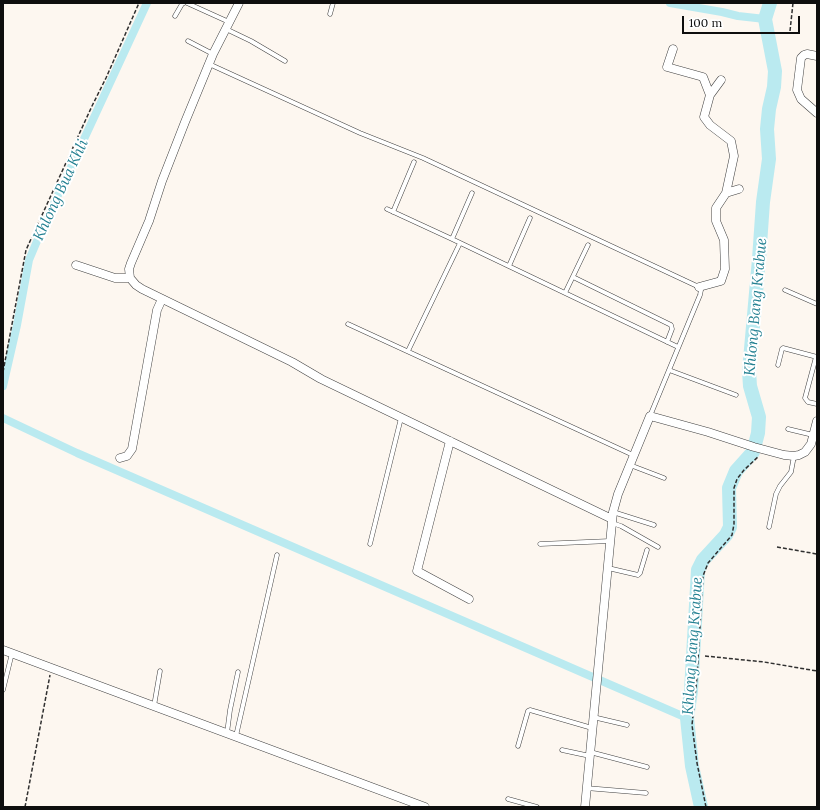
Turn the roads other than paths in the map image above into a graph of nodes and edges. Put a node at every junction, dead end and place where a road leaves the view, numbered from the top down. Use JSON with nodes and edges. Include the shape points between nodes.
{"nodes":[{"id":1,"x":184,"y":3,"type":"edge"},
{"id":2,"x":188,"y":3,"type":"edge"},
{"id":3,"x":239,"y":3,"type":"edge"},
{"id":4,"x":333,"y":3,"type":"edge"},
{"id":5,"x":330,"y":14,"type":"dead end"},
{"id":6,"x":175,"y":16,"type":"dead end"},
{"id":7,"x":228,"y":26,"type":"junction"},
{"id":8,"x":188,"y":41,"type":"dead end"},
{"id":9,"x":673,"y":49,"type":"dead end"},
{"id":10,"x":213,"y":54,"type":"junction"},
{"id":11,"x":817,"y":56,"type":"edge"},
{"id":12,"x":285,"y":61,"type":"dead end"},
{"id":13,"x":209,"y":64,"type":"junction"},
{"id":14,"x":721,"y":80,"type":"dead end"},
{"id":15,"x":710,"y":95,"type":"junction"},
{"id":16,"x":817,"y":113,"type":"edge"},
{"id":17,"x":414,"y":162,"type":"dead end"},
{"id":18,"x":739,"y":189,"type":"dead end"},
{"id":19,"x":472,"y":193,"type":"dead end"},
{"id":20,"x":726,"y":193,"type":"junction"},
{"id":21,"x":387,"y":209,"type":"dead end"},
{"id":22,"x":393,"y":212,"type":"junction"},
{"id":23,"x":530,"y":218,"type":"dead end"},
{"id":24,"x":452,"y":239,"type":"junction"},
{"id":25,"x":460,"y":243,"type":"junction"},
{"id":26,"x":588,"y":245,"type":"dead end"},
{"id":27,"x":76,"y":265,"type":"dead end"},
{"id":28,"x":509,"y":266,"type":"junction"},
{"id":29,"x":572,"y":277,"type":"junction"},
{"id":30,"x":130,"y":278,"type":"junction"},
{"id":31,"x":699,"y":287,"type":"junction"},
{"id":32,"x":785,"y":290,"type":"dead end"},
{"id":33,"x":565,"y":293,"type":"junction"},
{"id":34,"x":162,"y":299,"type":"junction"},
{"id":35,"x":817,"y":304,"type":"edge"},
{"id":36,"x":348,"y":324,"type":"dead end"},
{"id":37,"x":667,"y":342,"type":"junction"},
{"id":38,"x":678,"y":347,"type":"junction"},
{"id":39,"x":408,"y":351,"type":"junction"},
{"id":40,"x":816,"y":357,"type":"edge"},
{"id":41,"x":778,"y":365,"type":"dead end"},
{"id":42,"x":669,"y":370,"type":"junction"},
{"id":43,"x":736,"y":395,"type":"dead end"},
{"id":44,"x":817,"y":404,"type":"edge"},
{"id":45,"x":650,"y":416,"type":"junction"},
{"id":46,"x":400,"y":418,"type":"junction"},
{"id":47,"x":817,"y":421,"type":"edge"},
{"id":48,"x":788,"y":429,"type":"dead end"},
{"id":49,"x":813,"y":436,"type":"junction"},
{"id":50,"x":450,"y":441,"type":"junction"},
{"id":51,"x":633,"y":455,"type":"junction"},
{"id":52,"x":794,"y":456,"type":"junction"},
{"id":53,"x":120,"y":458,"type":"dead end"},
{"id":54,"x":629,"y":465,"type":"junction"},
{"id":55,"x":664,"y":478,"type":"dead end"},
{"id":56,"x":612,"y":518,"type":"junction"},
{"id":57,"x":654,"y":525,"type":"dead end"},
{"id":58,"x":769,"y":526,"type":"dead end"},
{"id":59,"x":610,"y":541,"type":"junction"},
{"id":60,"x":370,"y":544,"type":"dead end"},
{"id":61,"x":540,"y":544,"type":"dead end"},
{"id":62,"x":658,"y":547,"type":"dead end"},
{"id":63,"x":647,"y":550,"type":"dead end"},
{"id":64,"x":277,"y":554,"type":"dead end"},
{"id":65,"x":607,"y":568,"type":"junction"},
{"id":66,"x":470,"y":599,"type":"dead end"},
{"id":67,"x":3,"y":650,"type":"edge"},
{"id":68,"x":12,"y":653,"type":"junction"},
{"id":69,"x":160,"y":672,"type":"dead end"},
{"id":70,"x":238,"y":672,"type":"dead end"},
{"id":71,"x":3,"y":690,"type":"edge"},
{"id":72,"x":154,"y":706,"type":"junction"},
{"id":73,"x":593,"y":717,"type":"junction"},
{"id":74,"x":627,"y":725,"type":"dead end"},
{"id":75,"x":592,"y":728,"type":"junction"},
{"id":76,"x":227,"y":733,"type":"junction"},
{"id":77,"x":236,"y":736,"type":"junction"},
{"id":78,"x":518,"y":746,"type":"dead end"},
{"id":79,"x":562,"y":750,"type":"dead end"},
{"id":80,"x":590,"y":754,"type":"junction"},
{"id":81,"x":648,"y":767,"type":"dead end"},
{"id":82,"x":586,"y":788,"type":"junction"},
{"id":83,"x":646,"y":793,"type":"dead end"},
{"id":84,"x":508,"y":800,"type":"dead end"},
{"id":85,"x":425,"y":807,"type":"edge"},
{"id":86,"x":536,"y":807,"type":"edge"},
{"id":87,"x":585,"y":807,"type":"edge"}],
"edges":[{"from":1,"to":6,"type":"lane"},
{"from":2,"to":7,"type":"lane"},
{"from":3,"to":7,"type":"street"},
{"from":4,"to":5,"type":"lane"},
{"from":7,"to":10,"type":"street"},
{"from":7,"to":12,"type":"lane"},
{"from":8,"to":10,"type":"lane"},
{"from":9,"to":15,"type":"street","via":[[667,67],[703,77]]},
{"from":10,"to":13,"type":"street"},
{"from":11,"to":16,"type":"street","via":[[807,54],[801,58],[797,90],[800,99]]},
{"from":13,"to":30,"type":"street","via":[[131,263]]},
{"from":13,"to":31,"type":"lane","via":[[360,134],[423,158]]},
{"from":14,"to":15,"type":"street"},
{"from":15,"to":20,"type":"street","via":[[704,117],[731,141],[734,156]]},
{"from":17,"to":22,"type":"lane"},
{"from":18,"to":20,"type":"street"},
{"from":19,"to":24,"type":"lane"},
{"from":20,"to":31,"type":"street","via":[[716,208],[716,220],[724,240],[725,269],[721,281]]},
{"from":21,"to":22,"type":"lane"},
{"from":22,"to":24,"type":"lane"},
{"from":23,"to":28,"type":"lane"},
{"from":24,"to":25,"type":"lane"},
{"from":25,"to":28,"type":"lane"},
{"from":25,"to":39,"type":"lane"},
{"from":26,"to":29,"type":"lane"},
{"from":27,"to":30,"type":"street","via":[[115,278]]},
{"from":28,"to":33,"type":"lane"},
{"from":29,"to":33,"type":"lane"},
{"from":29,"to":37,"type":"lane","via":[[671,325]]},
{"from":30,"to":34,"type":"street","via":[[136,285]]},
{"from":31,"to":38,"type":"lane","via":[[702,292]]},
{"from":32,"to":35,"type":"lane"},
{"from":33,"to":37,"type":"lane"},
{"from":34,"to":46,"type":"street"},
{"from":34,"to":53,"type":"street","via":[[157,310],[132,449],[127,456]]},
{"from":36,"to":39,"type":"lane"},
{"from":37,"to":38,"type":"lane"},
{"from":38,"to":42,"type":"lane"},
{"from":39,"to":51,"type":"lane"},
{"from":40,"to":41,"type":"lane","via":[[784,348]]},
{"from":40,"to":44,"type":"lane","via":[[805,398],[808,402]]},
{"from":42,"to":43,"type":"lane"},
{"from":42,"to":45,"type":"lane"},
{"from":45,"to":51,"type":"street"},
{"from":45,"to":52,"type":"street","via":[[754,447]]},
{"from":46,"to":50,"type":"street"},
{"from":46,"to":60,"type":"lane"},
{"from":47,"to":49,"type":"street"},
{"from":48,"to":49,"type":"lane"},
{"from":49,"to":52,"type":"street","via":[[806,452]]},
{"from":50,"to":56,"type":"street"},
{"from":50,"to":66,"type":"street","via":[[417,571]]},
{"from":51,"to":54,"type":"street"},
{"from":52,"to":58,"type":"lane","via":[[791,472],[776,494]]},
{"from":54,"to":55,"type":"lane"},
{"from":54,"to":56,"type":"street"},
{"from":56,"to":57,"type":"lane"},
{"from":56,"to":59,"type":"street"},
{"from":56,"to":62,"type":"lane"},
{"from":59,"to":61,"type":"lane"},
{"from":59,"to":65,"type":"street"},
{"from":63,"to":65,"type":"lane","via":[[638,575]]},
{"from":64,"to":77,"type":"lane"},
{"from":65,"to":73,"type":"street"},
{"from":67,"to":68,"type":"street"},
{"from":68,"to":71,"type":"lane"},
{"from":68,"to":72,"type":"street"},
{"from":69,"to":72,"type":"lane"},
{"from":70,"to":76,"type":"lane"},
{"from":72,"to":76,"type":"street"},
{"from":73,"to":74,"type":"lane"},
{"from":73,"to":75,"type":"street"},
{"from":75,"to":78,"type":"lane","via":[[530,710]]},
{"from":75,"to":80,"type":"street"},
{"from":76,"to":77,"type":"street"},
{"from":77,"to":85,"type":"street"},
{"from":79,"to":80,"type":"lane"},
{"from":80,"to":81,"type":"lane"},
{"from":80,"to":82,"type":"street"},
{"from":82,"to":83,"type":"lane"},
{"from":82,"to":87,"type":"street"},
{"from":84,"to":86,"type":"lane"}]}
